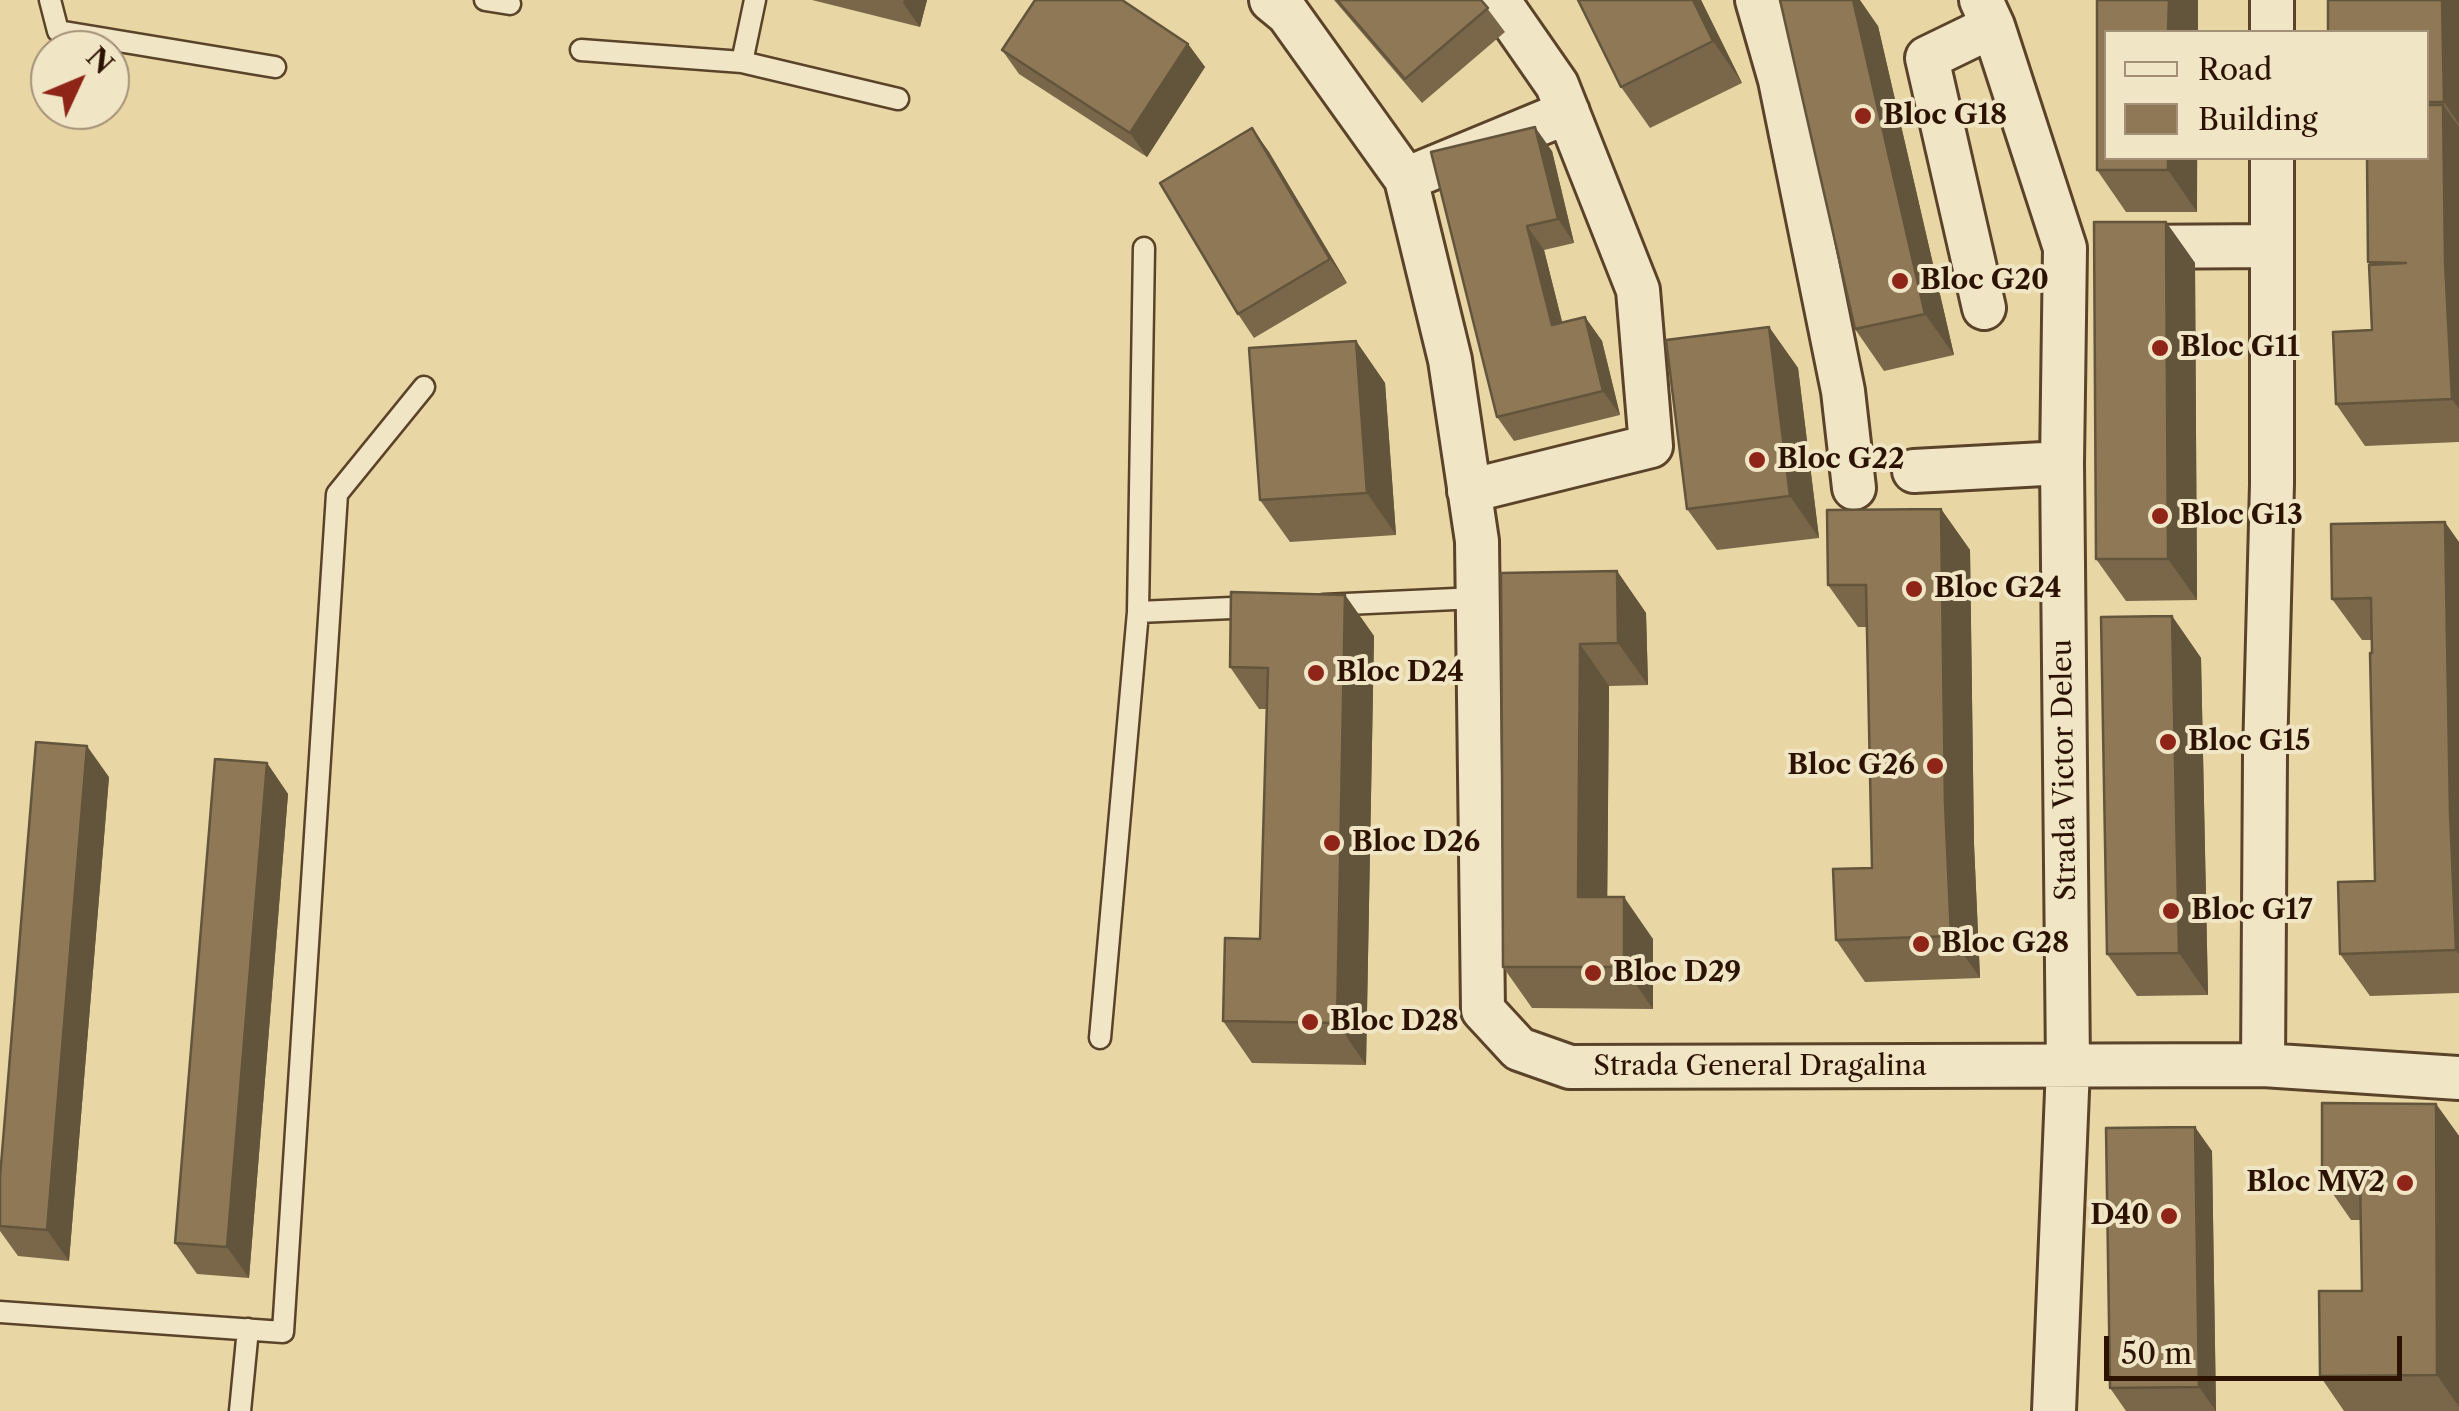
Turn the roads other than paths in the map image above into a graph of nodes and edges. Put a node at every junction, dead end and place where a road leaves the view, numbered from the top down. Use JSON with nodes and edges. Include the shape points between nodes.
{"nodes":[{"id":1,"x":50,"y":0,"type":"edge"},
{"id":2,"x":485,"y":0,"type":"edge"},
{"id":3,"x":755,"y":0,"type":"edge"},
{"id":4,"x":1272,"y":0,"type":"edge"},
{"id":5,"x":1498,"y":0,"type":"edge"},
{"id":6,"x":1757,"y":0,"type":"edge"},
{"id":7,"x":2272,"y":0,"type":"edge"},
{"id":8,"x":510,"y":4,"type":"dead end"},
{"id":9,"x":1987,"y":13,"type":"edge"},
{"id":10,"x":2272,"y":30,"type":"edge"},
{"id":11,"x":581,"y":50,"type":"dead end"},
{"id":12,"x":742,"y":62,"type":"junction"},
{"id":13,"x":274,"y":68,"type":"dead end"},
{"id":14,"x":898,"y":99,"type":"dead end"},
{"id":15,"x":1568,"y":112,"type":"junction"},
{"id":16,"x":2272,"y":160,"type":"edge"},
{"id":17,"x":1406,"y":179,"type":"junction"},
{"id":18,"x":2272,"y":246,"type":"junction"},
{"id":19,"x":1144,"y":248,"type":"dead end"},
{"id":20,"x":2064,"y":248,"type":"junction"},
{"id":21,"x":1984,"y":308,"type":"dead end"},
{"id":22,"x":424,"y":387,"type":"dead end"},
{"id":23,"x":2062,"y":463,"type":"junction"},
{"id":24,"x":1914,"y":471,"type":"dead end"},
{"id":25,"x":1854,"y":488,"type":"dead end"},
{"id":26,"x":1469,"y":491,"type":"junction"},
{"id":27,"x":1477,"y":598,"type":"junction"},
{"id":28,"x":1138,"y":612,"type":"junction"},
{"id":29,"x":1100,"y":1038,"type":"dead end"},
{"id":30,"x":2263,"y":1065,"type":"junction"},
{"id":31,"x":2068,"y":1067,"type":"junction"},
{"id":32,"x":2459,"y":1078,"type":"edge"},
{"id":33,"x":0,"y":1312,"type":"edge"},
{"id":34,"x":248,"y":1329,"type":"junction"},
{"id":35,"x":240,"y":1411,"type":"edge"},
{"id":36,"x":2054,"y":1411,"type":"edge"}],
"edges":[{"from":1,"to":13,"type":"lane","via":[[58,32]]},
{"from":2,"to":8,"type":"lane"},
{"from":3,"to":12,"type":"lane"},
{"from":4,"to":17,"type":"street","name":"Strada General Dragalina"},
{"from":5,"to":15,"type":"street","via":[[1558,85]]},
{"from":6,"to":25,"type":"street","via":[[1780,80],[1835,352]]},
{"from":7,"to":10,"type":"street"},
{"from":9,"to":20,"type":"street","name":"Strada Victor Deleu"},
{"from":9,"to":21,"type":"street","via":[[1927,58]]},
{"from":11,"to":12,"type":"lane"},
{"from":12,"to":14,"type":"lane"},
{"from":15,"to":17,"type":"street"},
{"from":15,"to":26,"type":"street","via":[[1638,290],[1651,446]]},
{"from":16,"to":18,"type":"street"},
{"from":17,"to":26,"type":"street","name":"Strada General Dragalina","via":[[1450,360]]},
{"from":18,"to":20,"type":"street"},
{"from":18,"to":30,"type":"street"},
{"from":19,"to":28,"type":"lane"},
{"from":20,"to":23,"type":"street","name":"Strada Victor Deleu"},
{"from":22,"to":34,"type":"lane","via":[[337,494],[283,1332]]},
{"from":23,"to":24,"type":"street"},
{"from":23,"to":31,"type":"street","name":"Strada Victor Deleu"},
{"from":26,"to":27,"type":"street","name":"Strada General Dragalina"},
{"from":27,"to":28,"type":"lane"},
{"from":27,"to":31,"type":"street","name":"Strada General Dragalina","via":[[1483,1010],[1519,1049],[1570,1067]]},
{"from":28,"to":29,"type":"lane"},
{"from":30,"to":31,"type":"street","name":"Strada General Dragalina"},
{"from":30,"to":32,"type":"street","name":"Strada General Dragalina"},
{"from":31,"to":36,"type":"street","name":"Strada Victor Deleu"},
{"from":33,"to":34,"type":"lane"},
{"from":34,"to":35,"type":"lane"}]}
